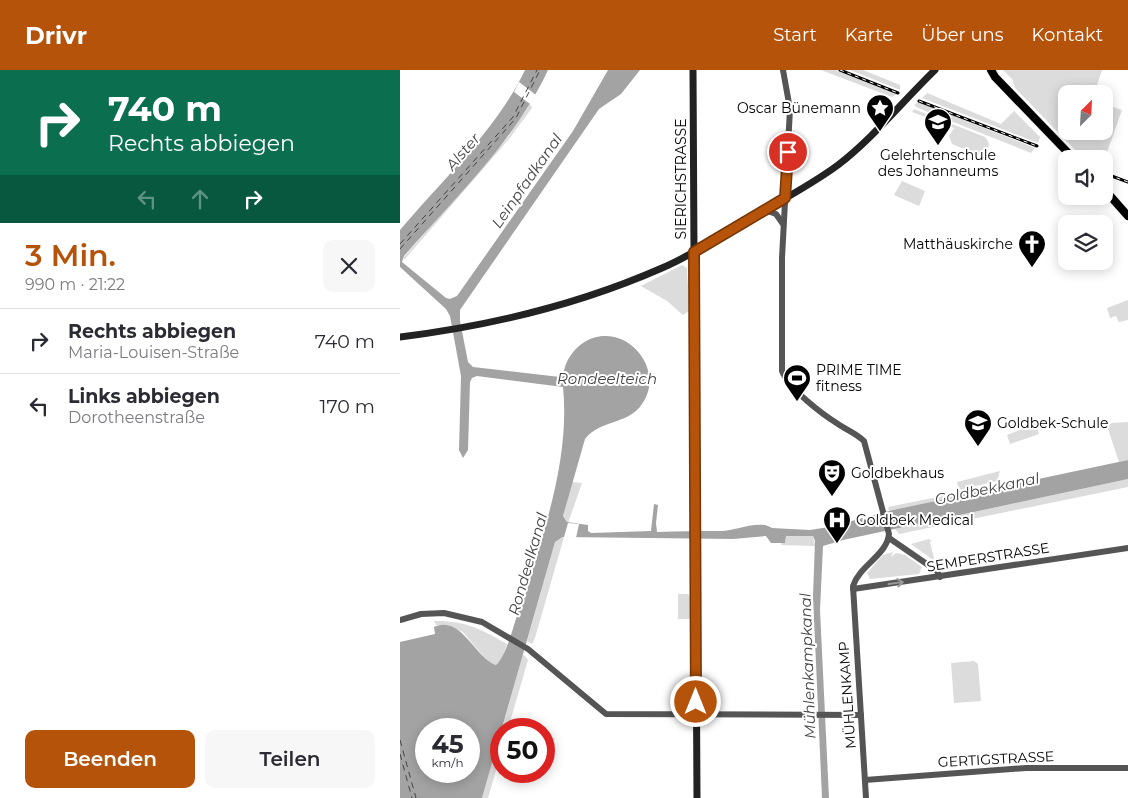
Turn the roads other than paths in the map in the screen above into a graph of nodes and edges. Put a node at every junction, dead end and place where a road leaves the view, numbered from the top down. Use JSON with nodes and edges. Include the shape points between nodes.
{"nodes":[{"id":1,"x":693,"y":70,"type":"edge"},
{"id":2,"x":783,"y":70,"type":"edge"},
{"id":3,"x":935,"y":70,"type":"edge"},
{"id":4,"x":984,"y":70,"type":"edge"},
{"id":5,"x":993,"y":73,"type":"edge"},
{"id":6,"x":1066,"y":150,"type":"edge"},
{"id":7,"x":1113,"y":197,"type":"edge"},
{"id":8,"x":785,"y":198,"type":"junction"},
{"id":9,"x":1120,"y":204,"type":"junction"},
{"id":10,"x":1128,"y":209,"type":"edge"},
{"id":11,"x":765,"y":210,"type":"junction"},
{"id":12,"x":1128,"y":216,"type":"edge"},
{"id":13,"x":783,"y":224,"type":"junction"},
{"id":14,"x":694,"y":252,"type":"junction"},
{"id":15,"x":400,"y":337,"type":"edge"},
{"id":16,"x":889,"y":538,"type":"junction"},
{"id":17,"x":1128,"y":548,"type":"edge"},
{"id":18,"x":940,"y":577,"type":"junction"},
{"id":19,"x":853,"y":589,"type":"junction"},
{"id":20,"x":400,"y":620,"type":"edge"},
{"id":21,"x":696,"y":715,"type":"junction"},
{"id":22,"x":861,"y":715,"type":"junction"},
{"id":23,"x":1128,"y":768,"type":"edge"},
{"id":24,"x":866,"y":780,"type":"junction"},
{"id":25,"x":697,"y":798,"type":"edge"},
{"id":26,"x":866,"y":798,"type":"edge"}],
"edges":[{"from":1,"to":14,"type":"main road","name":"SIERICHSTRASSE"},
{"from":2,"to":8,"type":"street","via":[[790,109]]},
{"from":3,"to":8,"type":"main road","via":[[852,153]]},
{"from":4,"to":5,"type":"main road"},
{"from":5,"to":6,"type":"main road"},
{"from":7,"to":9,"type":"main road"},
{"from":8,"to":11,"type":"main road"},
{"from":8,"to":13,"type":"street"},
{"from":9,"to":10,"type":"main road"},
{"from":9,"to":12,"type":"main road"},
{"from":11,"to":13,"type":"street","via":[[776,214]]},
{"from":11,"to":14,"type":"main road"},
{"from":13,"to":16,"type":"street","via":[[781,367],[785,378],[830,418],[860,437],[868,454]]},
{"from":14,"to":15,"type":"main road","via":[[661,269],[544,308]]},
{"from":14,"to":21,"type":"main road","name":"SIERICHSTRASSE"},
{"from":16,"to":18,"type":"street","via":[[937,571]]},
{"from":16,"to":19,"type":"street","via":[[856,577]]},
{"from":17,"to":18,"type":"street","name":"SEMPERSTRASSE"},
{"from":19,"to":18,"type":"street","name":"SEMPERSTRASSE","one_way":true},
{"from":19,"to":22,"type":"street","name":"MÜHLENKAMP"},
{"from":20,"to":21,"type":"street","via":[[427,614],[455,614],[478,620],[525,647],[604,713]]},
{"from":21,"to":22,"type":"street"},
{"from":21,"to":25,"type":"main road","name":"SIERICHSTRASSE"},
{"from":22,"to":24,"type":"street","name":"MÜHLENKAMP"},
{"from":23,"to":24,"type":"street","name":"GERTIGSTRASSE","via":[[1026,768]]},
{"from":24,"to":26,"type":"street","name":"MÜHLENKAMP"}]}
